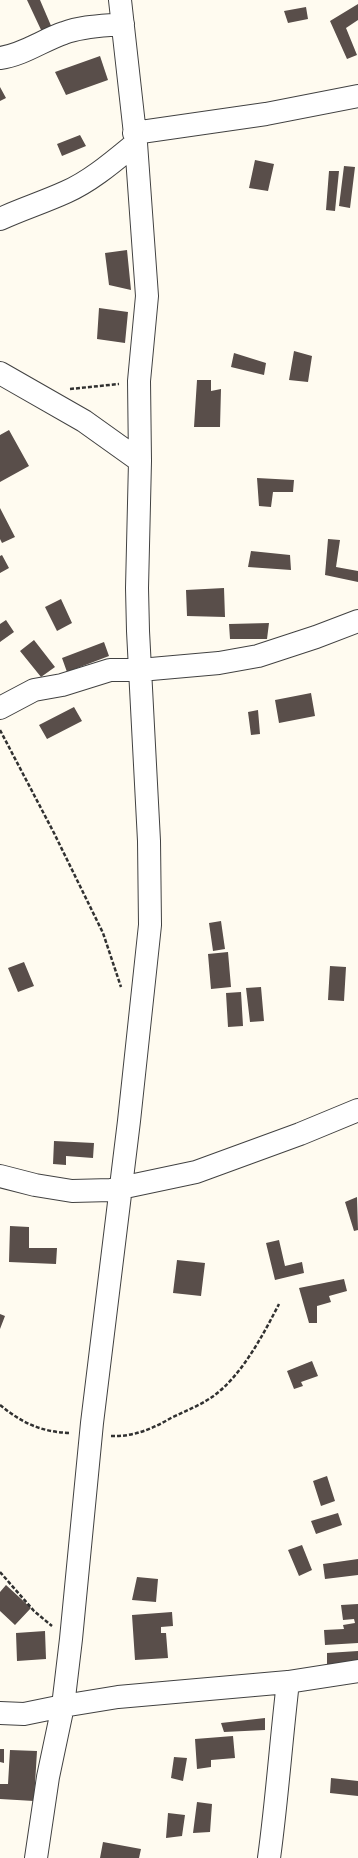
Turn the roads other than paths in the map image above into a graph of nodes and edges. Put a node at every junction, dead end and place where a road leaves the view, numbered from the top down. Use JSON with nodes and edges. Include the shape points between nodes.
{"nodes":[{"id":1,"x":120,"y":0,"type":"edge"},
{"id":2,"x":123,"y":24,"type":"junction"},
{"id":3,"x":0,"y":58,"type":"edge"},
{"id":4,"x":358,"y":96,"type":"edge"},
{"id":5,"x":135,"y":138,"type":"junction"},
{"id":6,"x":0,"y":219,"type":"edge"},
{"id":7,"x":0,"y":374,"type":"edge"},
{"id":8,"x":140,"y":461,"type":"junction"},
{"id":9,"x":358,"y":621,"type":"edge"},
{"id":10,"x":140,"y":670,"type":"junction"},
{"id":11,"x":0,"y":708,"type":"edge"},
{"id":12,"x":358,"y":1110,"type":"edge"},
{"id":13,"x":0,"y":1176,"type":"edge"},
{"id":14,"x":121,"y":1188,"type":"junction"},
{"id":15,"x":358,"y":1671,"type":"edge"},
{"id":16,"x":288,"y":1682,"type":"junction"},
{"id":17,"x":62,"y":1706,"type":"junction"},
{"id":18,"x":0,"y":1713,"type":"edge"},
{"id":19,"x":36,"y":1858,"type":"edge"},
{"id":20,"x":269,"y":1858,"type":"edge"}],
"edges":[{"from":1,"to":2,"type":"street"},
{"from":2,"to":3,"type":"street","via":[[78,28],[18,54]]},
{"from":2,"to":5,"type":"street"},
{"from":4,"to":5,"type":"street"},
{"from":5,"to":6,"type":"street","via":[[106,167],[66,192]]},
{"from":5,"to":8,"type":"street","via":[[147,296],[139,382]]},
{"from":7,"to":8,"type":"street","via":[[78,418]]},
{"from":8,"to":10,"type":"street"},
{"from":9,"to":10,"type":"street","via":[[258,656],[219,663]]},
{"from":10,"to":11,"type":"street","via":[[110,670],[62,685],[42,688]]},
{"from":10,"to":14,"type":"street","via":[[149,841],[150,925]]},
{"from":12,"to":14,"type":"street","via":[[294,1137],[196,1172]]},
{"from":13,"to":14,"type":"street","via":[[72,1191]]},
{"from":14,"to":17,"type":"street"},
{"from":15,"to":16,"type":"street"},
{"from":16,"to":17,"type":"street","via":[[125,1696]]},
{"from":16,"to":20,"type":"street"},
{"from":17,"to":18,"type":"street","via":[[24,1714]]},
{"from":17,"to":19,"type":"street"}]}
